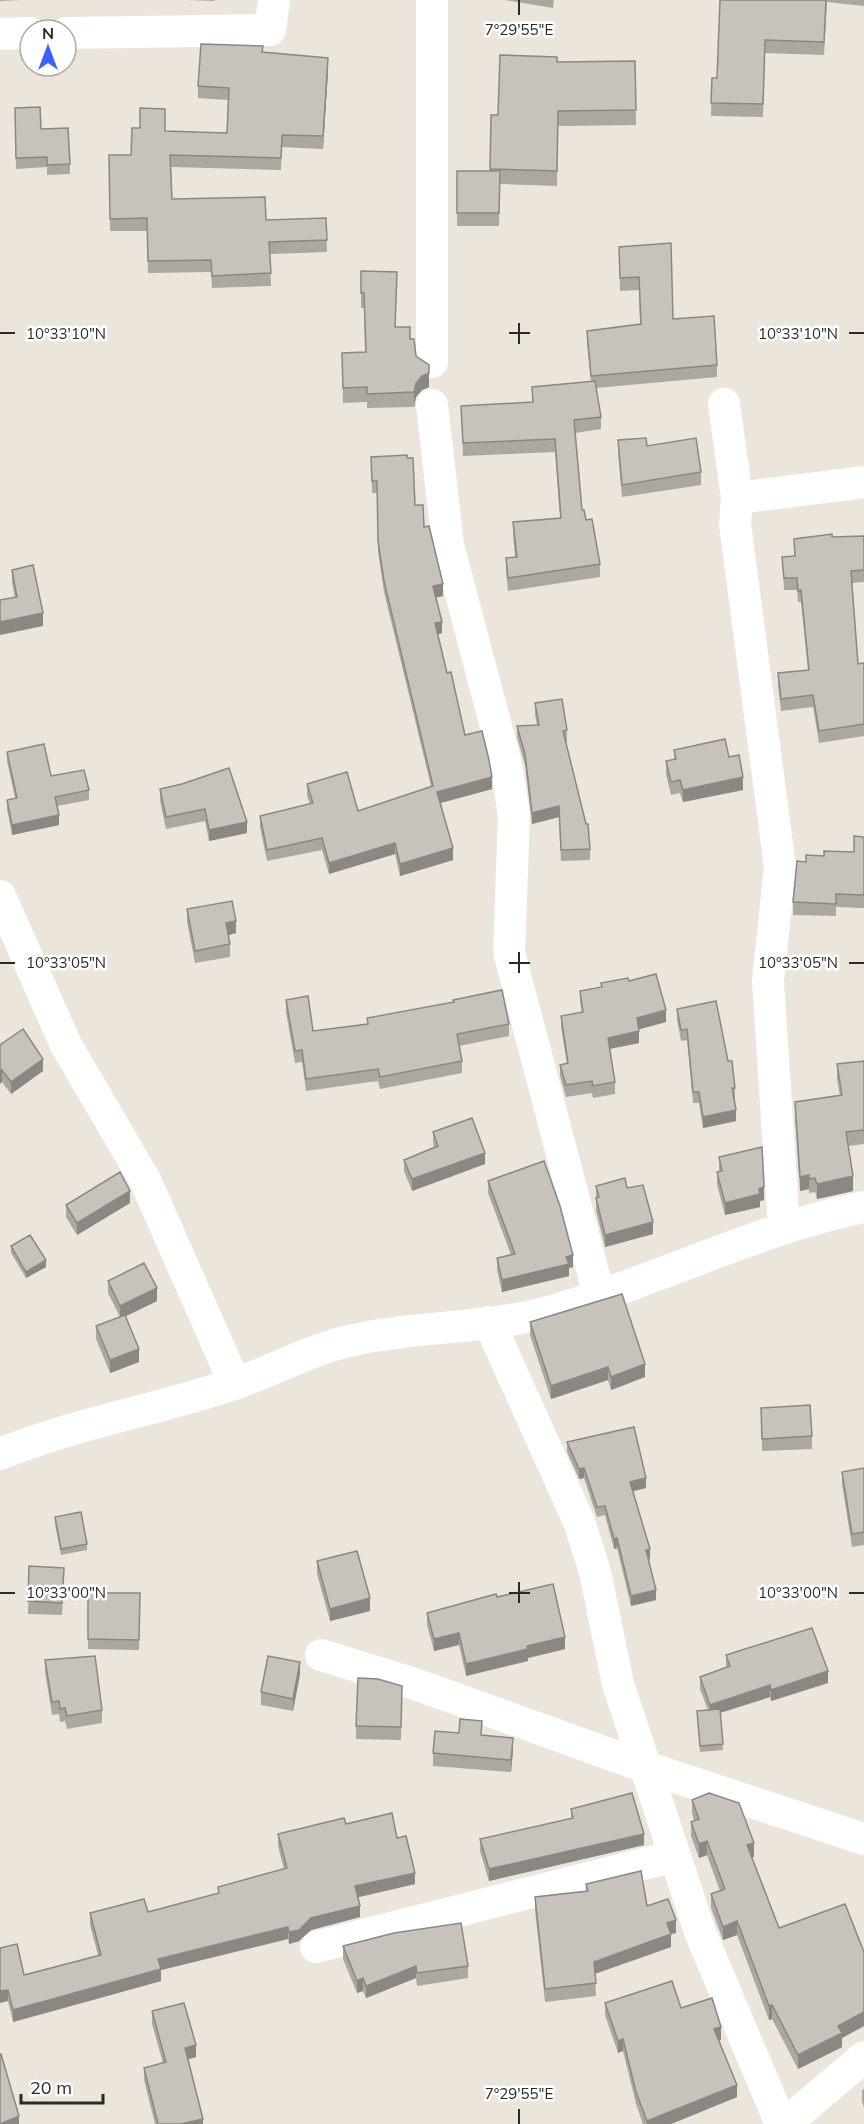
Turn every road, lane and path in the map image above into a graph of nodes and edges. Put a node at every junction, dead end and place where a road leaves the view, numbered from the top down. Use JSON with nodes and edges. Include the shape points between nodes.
{"nodes":[{"id":1,"x":274,"y":0,"type":"edge"},
{"id":2,"x":432,"y":0,"type":"edge"},
{"id":3,"x":18,"y":33,"type":"edge"},
{"id":4,"x":78,"y":33,"type":"edge"},
{"id":5,"x":0,"y":34,"type":"edge"},
{"id":6,"x":432,"y":362,"type":"dead end"},
{"id":7,"x":724,"y":404,"type":"dead end"},
{"id":8,"x":432,"y":405,"type":"dead end"},
{"id":9,"x":864,"y":482,"type":"edge"},
{"id":10,"x":737,"y":498,"type":"junction"},
{"id":11,"x":0,"y":896,"type":"edge"},
{"id":12,"x":864,"y":1208,"type":"edge"},
{"id":13,"x":784,"y":1227,"type":"junction"},
{"id":14,"x":599,"y":1295,"type":"junction"},
{"id":15,"x":489,"y":1322,"type":"junction"},
{"id":16,"x":235,"y":1384,"type":"junction"},
{"id":17,"x":0,"y":1454,"type":"edge"},
{"id":18,"x":321,"y":1655,"type":"dead end"},
{"id":19,"x":645,"y":1767,"type":"junction"},
{"id":20,"x":864,"y":1839,"type":"edge"},
{"id":21,"x":675,"y":1856,"type":"junction"},
{"id":22,"x":316,"y":1947,"type":"dead end"},
{"id":23,"x":864,"y":2057,"type":"edge"},
{"id":24,"x":783,"y":2124,"type":"edge"}],
"edges":[{"from":1,"to":4,"type":"street","via":[[270,30]]},
{"from":2,"to":6,"type":"street"},
{"from":3,"to":5,"type":"street"},
{"from":7,"to":10,"type":"street"},
{"from":8,"to":14,"type":"street","via":[[448,545],[507,768],[513,807],[509,952]]},
{"from":9,"to":10,"type":"street"},
{"from":10,"to":13,"type":"street","via":[[735,524],[780,867],[768,981]]},
{"from":11,"to":16,"type":"street","via":[[66,1045],[145,1180]]},
{"from":12,"to":13,"type":"street"},
{"from":13,"to":14,"type":"street"},
{"from":14,"to":15,"type":"street","via":[[554,1311]]},
{"from":15,"to":16,"type":"street","via":[[350,1341]]},
{"from":15,"to":19,"type":"street","via":[[580,1524],[595,1572],[618,1684]]},
{"from":16,"to":17,"type":"street","via":[[39,1438]]},
{"from":18,"to":19,"type":"street","via":[[415,1684]]},
{"from":19,"to":20,"type":"street"},
{"from":19,"to":21,"type":"street"},
{"from":21,"to":22,"type":"street"},
{"from":21,"to":24,"type":"street","via":[[700,1932]]},
{"from":23,"to":24,"type":"street"}]}
